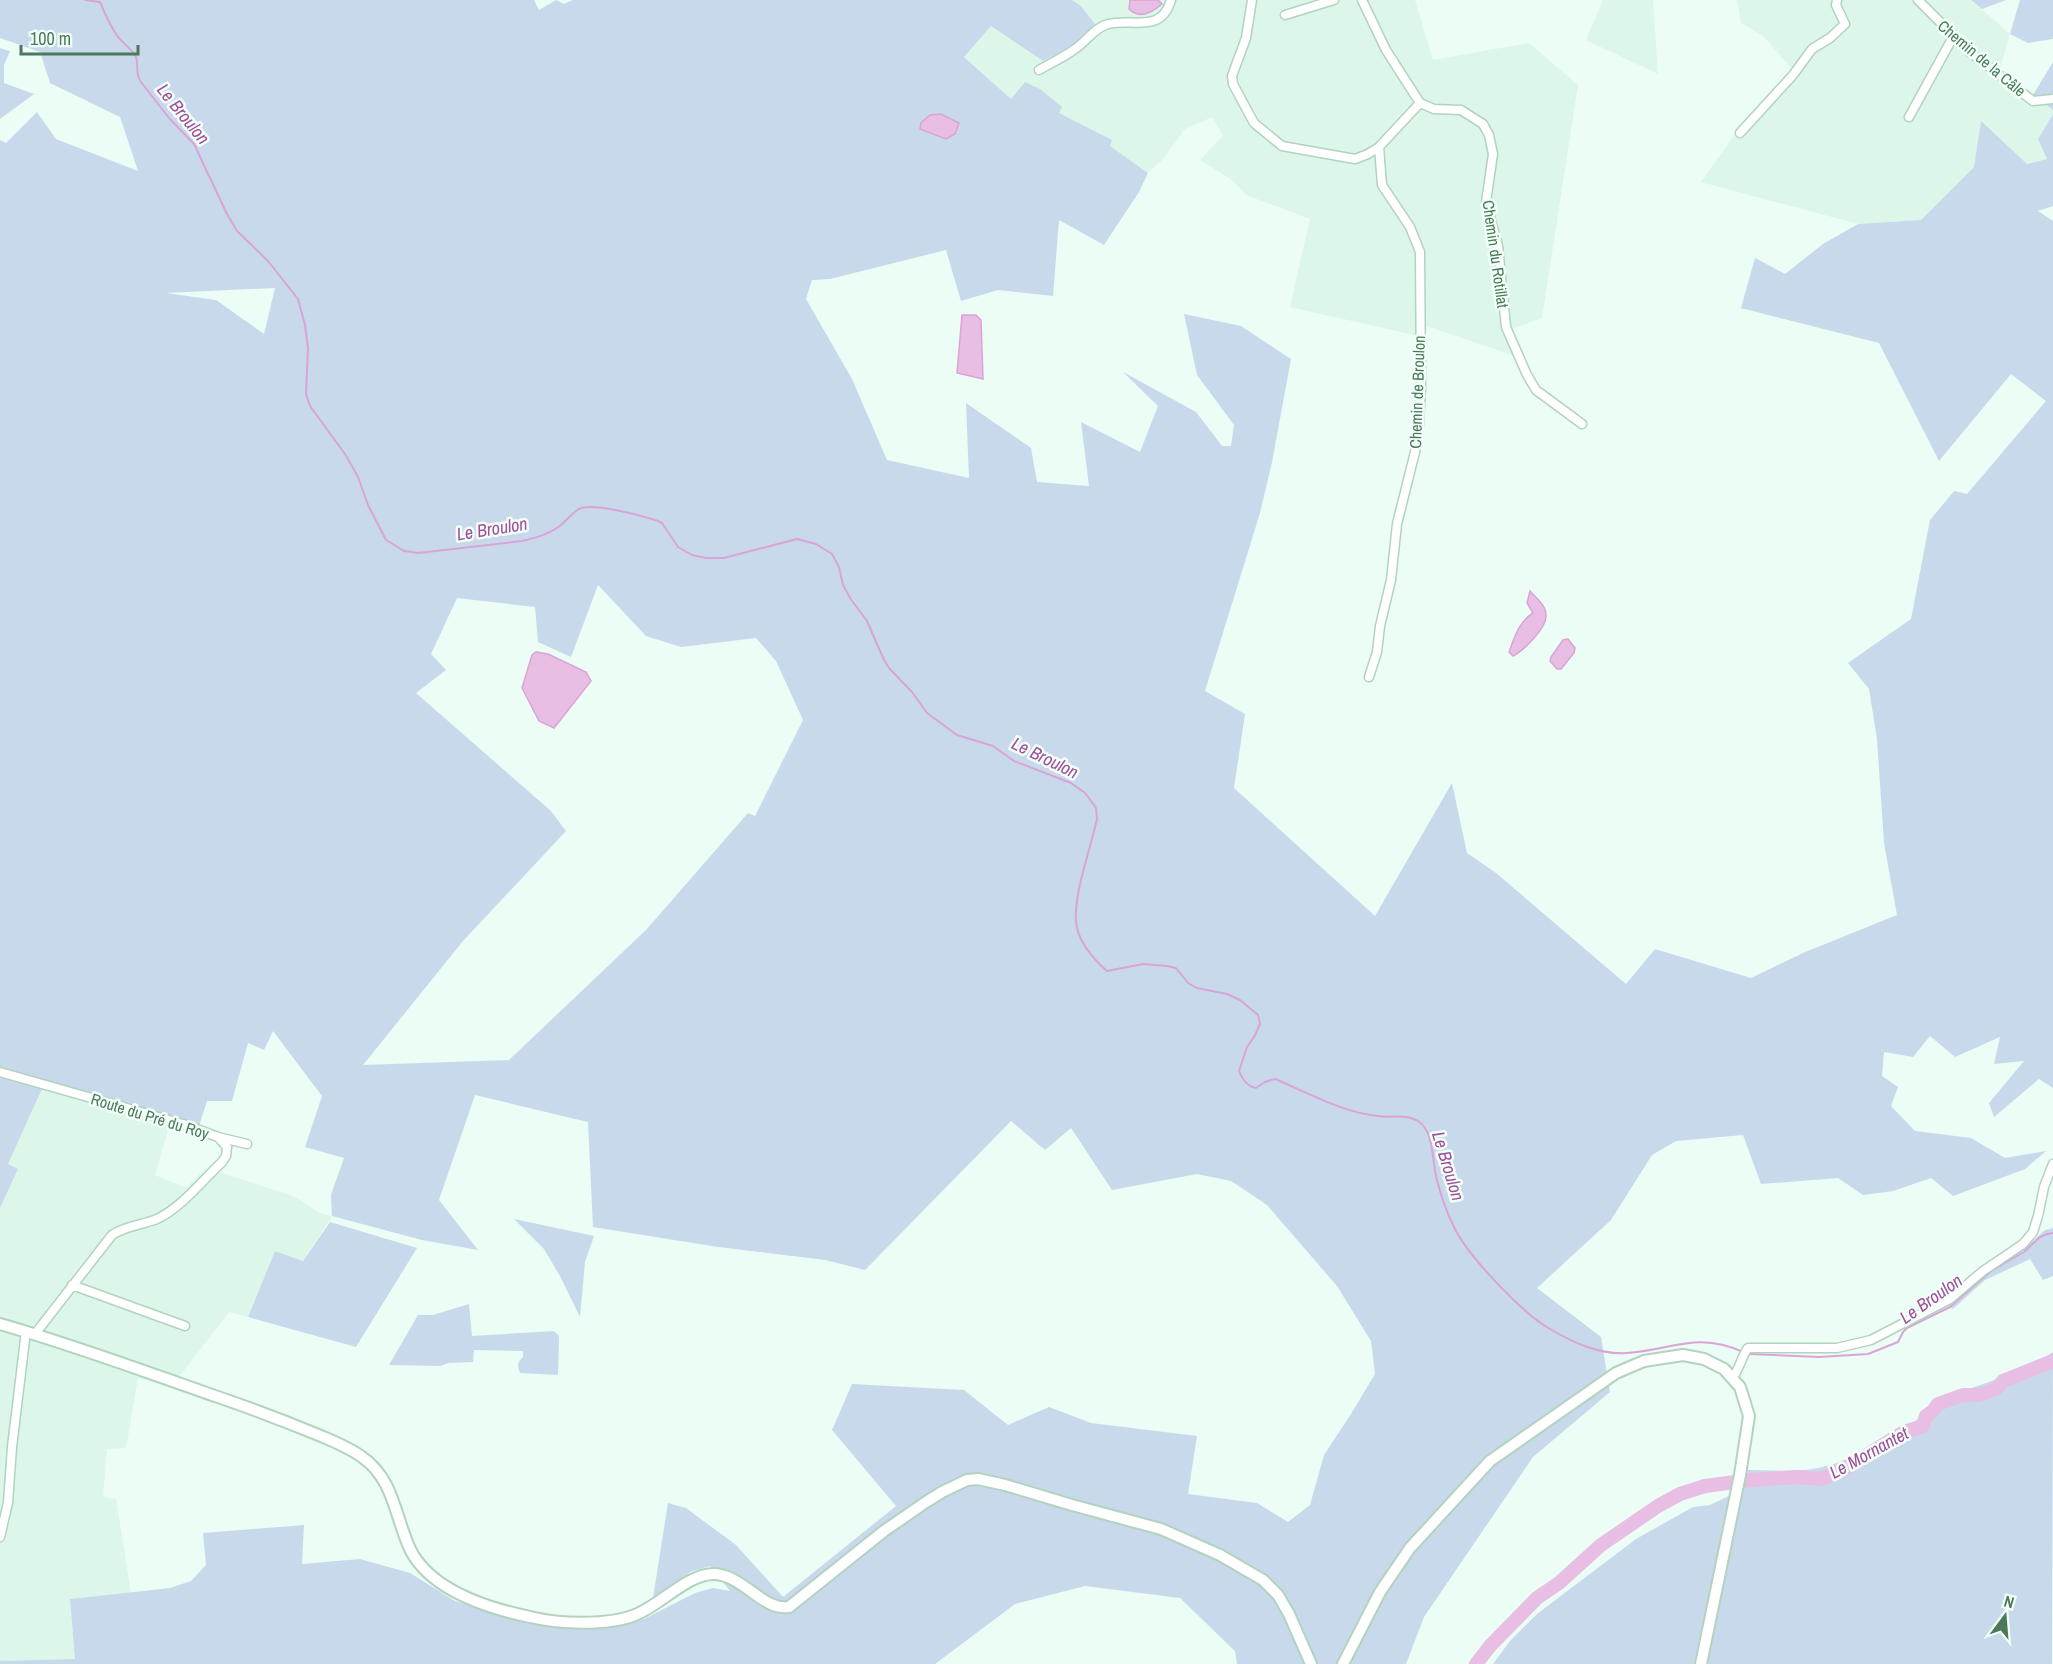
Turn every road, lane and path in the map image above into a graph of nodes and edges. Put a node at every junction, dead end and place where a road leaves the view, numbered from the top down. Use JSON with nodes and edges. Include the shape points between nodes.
{"nodes":[{"id":1,"x":1171,"y":0,"type":"edge"},
{"id":2,"x":1252,"y":0,"type":"edge"},
{"id":3,"x":1334,"y":0,"type":"edge"},
{"id":4,"x":1362,"y":0,"type":"edge"},
{"id":5,"x":1837,"y":0,"type":"edge"},
{"id":6,"x":1918,"y":0,"type":"edge"},
{"id":7,"x":1285,"y":15,"type":"dead end"},
{"id":8,"x":1953,"y":37,"type":"junction"},
{"id":9,"x":1039,"y":70,"type":"dead end"},
{"id":10,"x":2053,"y":99,"type":"edge"},
{"id":11,"x":1420,"y":103,"type":"junction"},
{"id":12,"x":1908,"y":117,"type":"dead end"},
{"id":13,"x":1740,"y":133,"type":"dead end"},
{"id":14,"x":1379,"y":147,"type":"junction"},
{"id":15,"x":1582,"y":424,"type":"dead end"},
{"id":16,"x":1369,"y":677,"type":"dead end"},
{"id":17,"x":0,"y":1072,"type":"edge"},
{"id":18,"x":218,"y":1137,"type":"junction"},
{"id":19,"x":226,"y":1156,"type":"junction"},
{"id":20,"x":2053,"y":1164,"type":"edge"},
{"id":21,"x":72,"y":1285,"type":"junction"},
{"id":22,"x":0,"y":1324,"type":"edge"},
{"id":23,"x":185,"y":1326,"type":"dead end"},
{"id":24,"x":31,"y":1333,"type":"junction"},
{"id":25,"x":1732,"y":1378,"type":"junction"},
{"id":26,"x":0,"y":1537,"type":"edge"},
{"id":27,"x":1311,"y":1664,"type":"edge"},
{"id":28,"x":1343,"y":1664,"type":"edge"},
{"id":29,"x":1701,"y":1664,"type":"edge"}],
"edges":[{"from":1,"to":9,"type":"street","via":[[1168,10],[1153,22],[1101,26],[1077,49]]},
{"from":2,"to":14,"type":"street","via":[[1246,38],[1232,76],[1254,123],[1288,148],[1355,159]]},
{"from":3,"to":7,"type":"street"},
{"from":4,"to":11,"type":"street","via":[[1386,50]]},
{"from":5,"to":13,"type":"street","via":[[1845,24],[1812,49]]},
{"from":6,"to":8,"type":"street","name":"Chemin de la Câle"},
{"from":8,"to":10,"type":"street","name":"Chemin de la Câle","via":[[2033,101]]},
{"from":8,"to":12,"type":"street"},
{"from":11,"to":14,"type":"street"},
{"from":11,"to":15,"type":"street","name":"Chemin du Rotillat","via":[[1434,109],[1461,110],[1482,124],[1490,135],[1493,154],[1486,202],[1498,246],[1506,327],[1536,390]]},
{"from":14,"to":16,"type":"street","name":"Chemin de Broulon","via":[[1382,185],[1410,227],[1420,252],[1421,388],[1415,452],[1397,524],[1391,580]]},
{"from":17,"to":18,"type":"street","name":"Route du Pré du Roy"},
{"from":18,"to":19,"type":"street","name":"Route du Pré du Roy","via":[[227,1147]]},
{"from":18,"to":19,"type":"street","via":[[247,1144]]},
{"from":19,"to":21,"type":"street","name":"Route du Pré du Roy","via":[[166,1213],[112,1235]]},
{"from":20,"to":25,"type":"street","via":[[2032,1232],[2023,1244],[1983,1270],[1950,1299],[1871,1340],[1836,1348],[1748,1348]]},
{"from":21,"to":23,"type":"street"},
{"from":21,"to":24,"type":"street","name":"Route du Pré du Roy"},
{"from":22,"to":24,"type":"street"},
{"from":24,"to":26,"type":"street"},
{"from":24,"to":27,"type":"street","via":[[256,1410],[361,1456],[377,1469],[387,1485],[409,1547],[428,1574],[455,1592],[531,1618],[619,1620],[653,1606],[694,1578],[715,1574],[737,1580],[772,1604],[789,1607],[926,1502],[968,1480],[978,1479],[1161,1529],[1228,1560],[1263,1580],[1278,1594]]},
{"from":25,"to":28,"type":"street","via":[[1714,1363],[1693,1356],[1673,1355],[1644,1361],[1598,1384],[1490,1461],[1410,1548],[1380,1592]]},
{"from":25,"to":29,"type":"street","via":[[1744,1395],[1749,1416]]}]}
